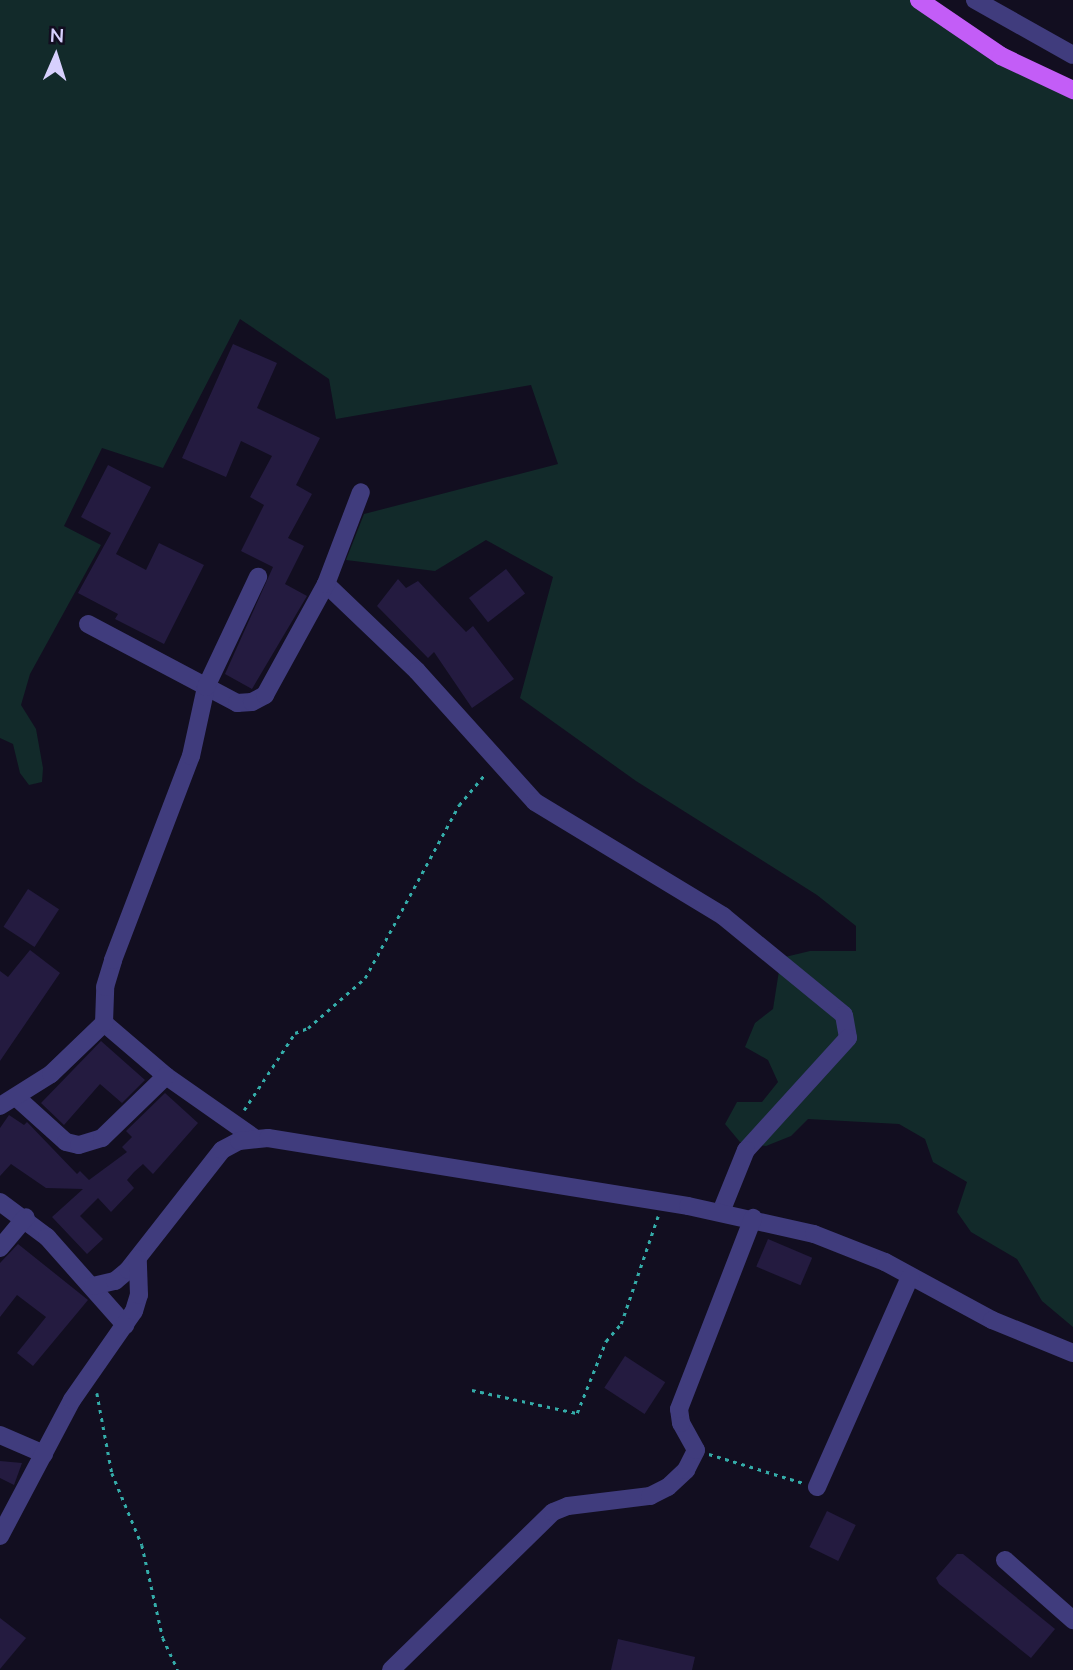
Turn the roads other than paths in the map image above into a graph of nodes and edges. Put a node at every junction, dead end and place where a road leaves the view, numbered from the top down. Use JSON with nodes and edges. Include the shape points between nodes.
{"nodes":[{"id":1,"x":919,"y":0,"type":"edge"},
{"id":2,"x":975,"y":0,"type":"edge"},
{"id":3,"x":1073,"y":55,"type":"edge"},
{"id":4,"x":1073,"y":90,"type":"edge"},
{"id":5,"x":361,"y":492,"type":"dead end"},
{"id":6,"x":258,"y":577,"type":"dead end"},
{"id":7,"x":326,"y":584,"type":"junction"},
{"id":8,"x":88,"y":624,"type":"dead end"},
{"id":9,"x":206,"y":687,"type":"junction"},
{"id":10,"x":104,"y":1023,"type":"junction"},
{"id":11,"x":166,"y":1076,"type":"junction"},
{"id":12,"x":16,"y":1097,"type":"junction"},
{"id":13,"x":0,"y":1106,"type":"edge"},
{"id":14,"x":253,"y":1137,"type":"junction"},
{"id":15,"x":0,"y":1202,"type":"edge"},
{"id":16,"x":721,"y":1212,"type":"junction"},
{"id":17,"x":26,"y":1217,"type":"junction"},
{"id":18,"x":753,"y":1218,"type":"junction"},
{"id":19,"x":0,"y":1248,"type":"edge"},
{"id":20,"x":138,"y":1259,"type":"junction"},
{"id":21,"x":910,"y":1277,"type":"junction"},
{"id":22,"x":93,"y":1286,"type":"junction"},
{"id":23,"x":125,"y":1325,"type":"junction"},
{"id":24,"x":1073,"y":1353,"type":"edge"},
{"id":25,"x":0,"y":1435,"type":"edge"},
{"id":26,"x":44,"y":1454,"type":"junction"},
{"id":27,"x":817,"y":1487,"type":"road end"},
{"id":28,"x":0,"y":1536,"type":"edge"},
{"id":29,"x":1006,"y":1560,"type":"dead end"},
{"id":30,"x":1073,"y":1620,"type":"edge"},
{"id":31,"x":391,"y":1670,"type":"edge"}],
"edges":[{"from":1,"to":4,"type":"main road","via":[[1001,56]]},
{"from":2,"to":3,"type":"street"},
{"from":5,"to":7,"type":"street"},
{"from":6,"to":9,"type":"street"},
{"from":7,"to":9,"type":"street","via":[[265,695],[237,703]]},
{"from":7,"to":16,"type":"street","via":[[417,671],[535,802],[723,916],[848,1021],[848,1038],[840,1049],[770,1119],[746,1150]]},
{"from":8,"to":9,"type":"street"},
{"from":9,"to":10,"type":"street","via":[[191,756],[113,960],[105,987]]},
{"from":10,"to":11,"type":"street"},
{"from":10,"to":12,"type":"street","via":[[51,1074]]},
{"from":11,"to":12,"type":"street","via":[[102,1138],[79,1145],[66,1142]]},
{"from":11,"to":14,"type":"street"},
{"from":12,"to":13,"type":"street"},
{"from":14,"to":16,"type":"street"},
{"from":14,"to":20,"type":"street","via":[[222,1150],[209,1162]]},
{"from":15,"to":17,"type":"street"},
{"from":16,"to":18,"type":"street"},
{"from":17,"to":19,"type":"street"},
{"from":17,"to":22,"type":"street"},
{"from":18,"to":21,"type":"street","via":[[858,1250]]},
{"from":18,"to":31,"type":"street","via":[[680,1409],[681,1423],[696,1450],[668,1487],[650,1496],[553,1512]]},
{"from":20,"to":22,"type":"street","via":[[115,1281]]},
{"from":20,"to":23,"type":"street","via":[[137,1303]]},
{"from":21,"to":24,"type":"street","via":[[992,1320]]},
{"from":21,"to":27,"type":"street"},
{"from":22,"to":23,"type":"street"},
{"from":23,"to":26,"type":"street"},
{"from":25,"to":26,"type":"street"},
{"from":26,"to":28,"type":"street"},
{"from":29,"to":30,"type":"street"}]}
